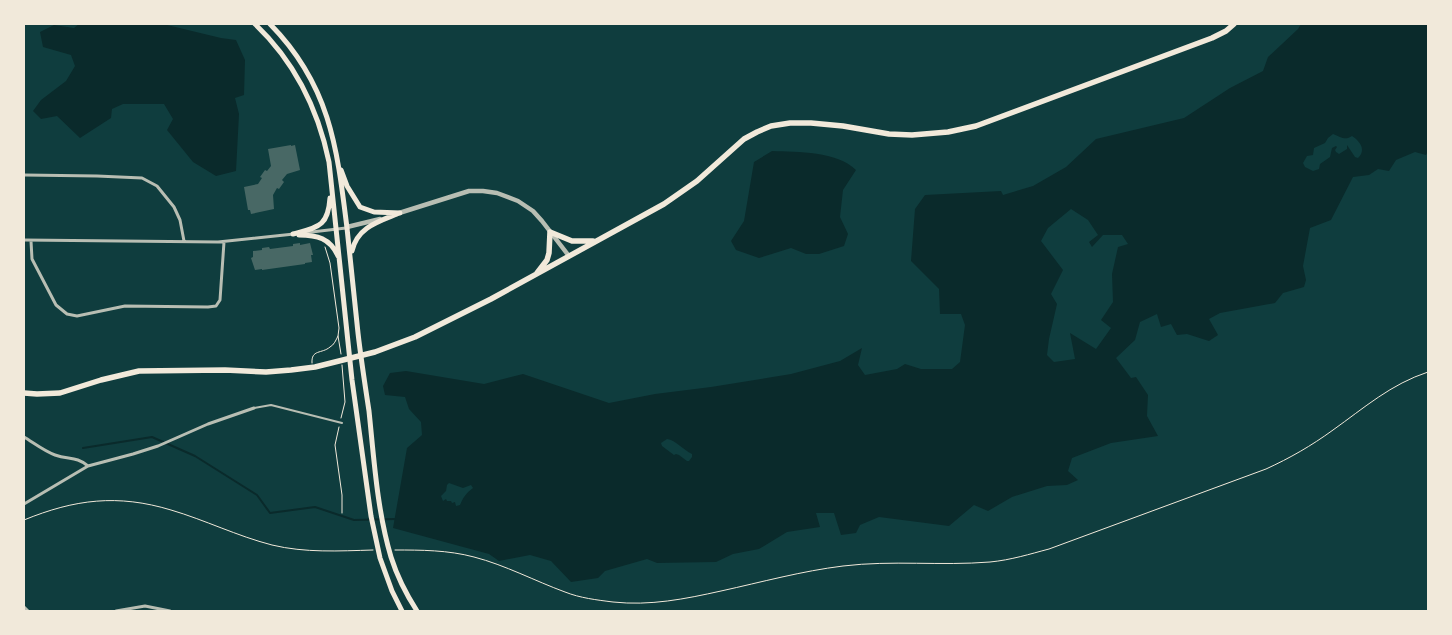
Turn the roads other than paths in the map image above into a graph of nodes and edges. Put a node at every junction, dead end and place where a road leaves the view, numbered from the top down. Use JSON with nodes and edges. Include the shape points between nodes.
{"nodes":[{"id":1,"x":255,"y":24,"type":"edge"},
{"id":2,"x":270,"y":24,"type":"edge"},
{"id":3,"x":1234,"y":24,"type":"edge"},
{"id":4,"x":338,"y":163,"type":"junction"},
{"id":5,"x":24,"y":175,"type":"edge"},
{"id":6,"x":331,"y":188,"type":"junction"},
{"id":7,"x":400,"y":213,"type":"junction"},
{"id":8,"x":347,"y":227,"type":"junction"},
{"id":9,"x":336,"y":230,"type":"junction"},
{"id":10,"x":550,"y":232,"type":"junction"},
{"id":11,"x":293,"y":234,"type":"junction"},
{"id":12,"x":600,"y":239,"type":"junction"},
{"id":13,"x":24,"y":240,"type":"edge"},
{"id":14,"x":31,"y":241,"type":"junction"},
{"id":15,"x":184,"y":241,"type":"junction"},
{"id":16,"x":224,"y":242,"type":"junction"},
{"id":17,"x":351,"y":256,"type":"junction"},
{"id":18,"x":570,"y":256,"type":"junction"},
{"id":19,"x":340,"y":262,"type":"junction"},
{"id":20,"x":536,"y":275,"type":"junction"},
{"id":21,"x":24,"y":393,"type":"edge"},
{"id":22,"x":254,"y":408,"type":"joint"},
{"id":23,"x":342,"y":423,"type":"dead end"},
{"id":24,"x":24,"y":437,"type":"edge"},
{"id":25,"x":88,"y":466,"type":"junction"},
{"id":26,"x":24,"y":504,"type":"edge"},
{"id":27,"x":24,"y":607,"type":"edge"},
{"id":28,"x":28,"y":611,"type":"edge"},
{"id":29,"x":116,"y":611,"type":"edge"},
{"id":30,"x":170,"y":611,"type":"edge"},
{"id":31,"x":402,"y":611,"type":"edge"},
{"id":32,"x":417,"y":611,"type":"edge"}],
"edges":[{"from":1,"to":6,"type":"main road","via":[[286,58],[310,100],[326,147]]},
{"from":2,"to":4,"type":"main road","via":[[307,71],[331,129]]},
{"from":3,"to":12,"type":"main road","via":[[1208,40],[959,130],[900,135],[796,122],[766,128],[740,142],[697,181],[671,199]]},
{"from":4,"to":7,"type":"main road","via":[[360,207],[374,212]]},
{"from":4,"to":8,"type":"main road"},
{"from":5,"to":15,"type":"street","via":[[142,178],[157,186],[174,207]]},
{"from":6,"to":9,"type":"main road"},
{"from":6,"to":11,"type":"main road","via":[[330,208],[325,220],[320,225]]},
{"from":7,"to":8,"type":"street"},
{"from":7,"to":10,"type":"street","via":[[463,192],[488,191],[526,206]]},
{"from":7,"to":17,"type":"main road","via":[[365,229],[354,242]]},
{"from":8,"to":9,"type":"street"},
{"from":8,"to":17,"type":"main road"},
{"from":9,"to":11,"type":"street"},
{"from":9,"to":19,"type":"main road"},
{"from":10,"to":12,"type":"main road","via":[[572,241]]},
{"from":10,"to":18,"type":"street"},
{"from":10,"to":20,"type":"main road","via":[[547,260]]},
{"from":11,"to":16,"type":"street"},
{"from":11,"to":19,"type":"main road","via":[[314,235],[328,242]]},
{"from":12,"to":18,"type":"main road"},
{"from":13,"to":14,"type":"street"},
{"from":14,"to":15,"type":"street"},
{"from":14,"to":16,"type":"street","via":[[32,260],[56,305],[66,314],[77,316],[125,306],[216,306],[220,300]]},
{"from":15,"to":16,"type":"street"},
{"from":17,"to":32,"type":"main road","via":[[358,334],[386,538],[403,587]]},
{"from":18,"to":20,"type":"main road"},
{"from":19,"to":31,"type":"main road","via":[[348,347],[376,540]]},
{"from":20,"to":21,"type":"main road","via":[[415,338],[315,367],[266,372],[139,371],[60,393]]},
{"from":22,"to":23,"type":"lane","via":[[271,406]]},
{"from":22,"to":25,"type":"street","via":[[158,446]]},
{"from":24,"to":25,"type":"street","via":[[54,455],[80,459]]},
{"from":25,"to":26,"type":"street"},
{"from":27,"to":28,"type":"street"},
{"from":29,"to":30,"type":"street","via":[[145,606]]}]}
